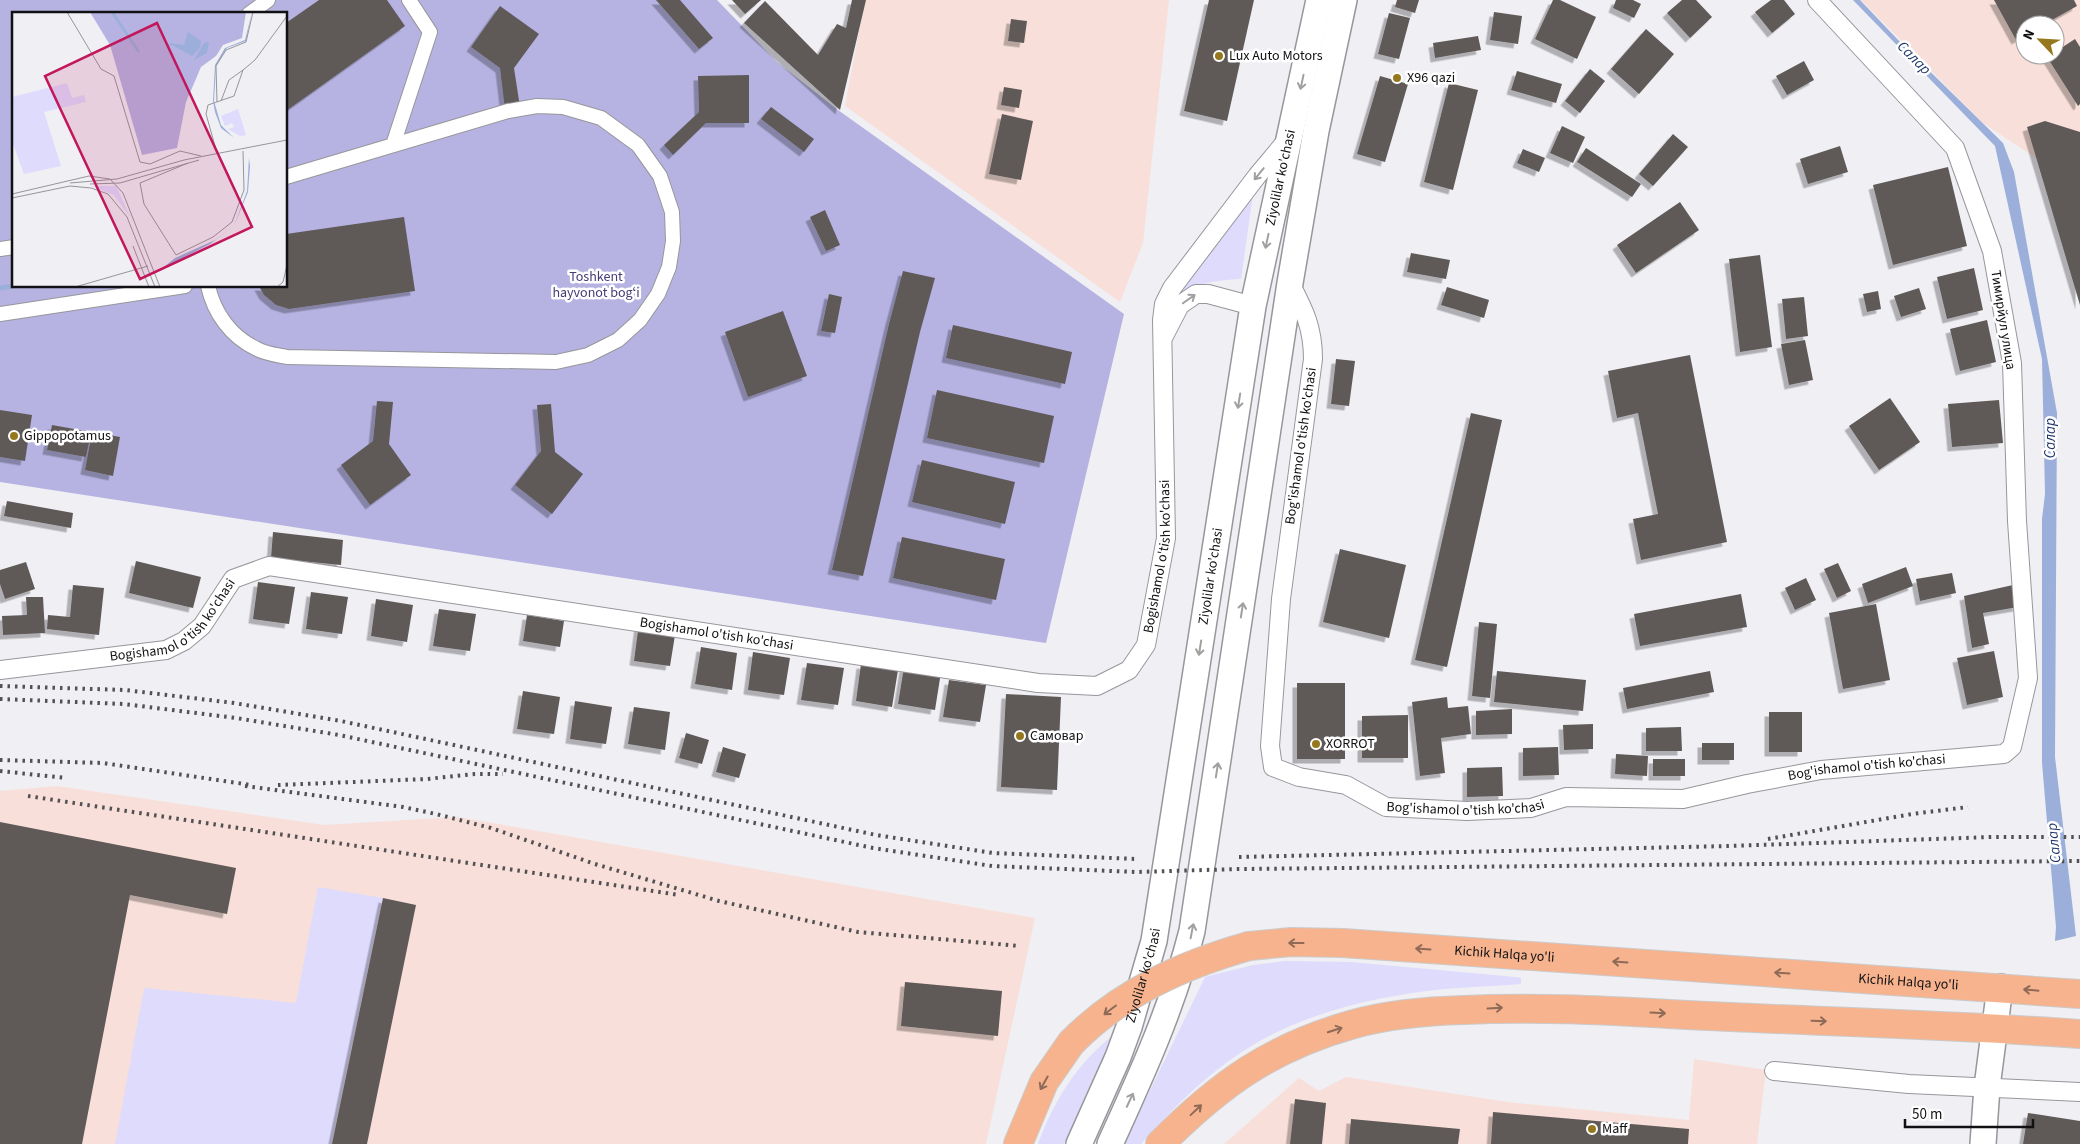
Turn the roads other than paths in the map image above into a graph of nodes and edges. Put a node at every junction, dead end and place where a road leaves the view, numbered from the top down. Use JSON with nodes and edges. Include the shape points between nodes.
{"nodes":[{"id":1,"x":268,"y":0,"type":"edge"},
{"id":2,"x":409,"y":0,"type":"edge"},
{"id":3,"x":1319,"y":0,"type":"edge"},
{"id":4,"x":1344,"y":0,"type":"edge"},
{"id":5,"x":1817,"y":0,"type":"edge"},
{"id":6,"x":252,"y":12,"type":"edge"},
{"id":7,"x":1290,"y":137,"type":"junction"},
{"id":8,"x":394,"y":146,"type":"junction"},
{"id":9,"x":288,"y":176,"type":"edge"},
{"id":10,"x":1290,"y":283,"type":"junction"},
{"id":11,"x":172,"y":288,"type":"edge"},
{"id":12,"x":208,"y":288,"type":"edge"},
{"id":13,"x":1253,"y":306,"type":"junction"},
{"id":14,"x":0,"y":314,"type":"edge"},
{"id":15,"x":1163,"y":339,"type":"junction"},
{"id":16,"x":1216,"y":547,"type":"junction"},
{"id":17,"x":1251,"y":551,"type":"junction"},
{"id":18,"x":0,"y":670,"type":"edge"},
{"id":19,"x":2004,"y":754,"type":"joint"},
{"id":20,"x":2000,"y":988,"type":"junction"},
{"id":21,"x":2080,"y":994,"type":"edge"},
{"id":22,"x":1994,"y":1027,"type":"junction"},
{"id":23,"x":2080,"y":1034,"type":"edge"},
{"id":24,"x":1774,"y":1071,"type":"dead end"},
{"id":25,"x":1987,"y":1087,"type":"junction"},
{"id":26,"x":2080,"y":1092,"type":"edge"},
{"id":27,"x":1018,"y":1144,"type":"edge"},
{"id":28,"x":1079,"y":1144,"type":"edge"},
{"id":29,"x":1110,"y":1144,"type":"edge"},
{"id":30,"x":1160,"y":1144,"type":"edge"},
{"id":31,"x":1983,"y":1144,"type":"edge"}],
"edges":[{"from":1,"to":6,"type":"street"},
{"from":2,"to":8,"type":"street","via":[[430,32]]},
{"from":3,"to":7,"type":"main road","name":"Ziyolilar ko'chasi","one_way":true},
{"from":4,"to":10,"type":"main road","name":"Ziyolilar ko'chasi","via":[[1316,130]]},
{"from":5,"to":19,"type":"street","name":"Тимирйул улица","via":[[1955,148],[1992,251],[2012,363],[2017,521],[2028,678],[2012,748]]},
{"from":7,"to":13,"type":"main road","name":"Ziyolilar ko'chasi","one_way":true},
{"from":7,"to":15,"type":"street","name":"Bogishamol o'tish ko'chasi","one_way":true,"via":[[1172,288],[1164,304]]},
{"from":8,"to":9,"type":"street"},
{"from":8,"to":12,"type":"street","via":[[508,111],[537,106],[563,107],[601,118],[638,145],[660,176],[672,212],[673,241],[669,267],[658,294],[640,320],[618,340],[588,355],[556,362],[287,357],[257,350],[228,330],[211,302]]},
{"from":10,"to":17,"type":"main road","name":"Ziyolilar ko'chasi"},
{"from":10,"to":19,"type":"street","name":"Bog'ishamol o'tish ko'chasi","via":[[1308,317],[1313,340],[1281,599],[1270,746],[1273,767],[1299,777],[1346,785],[1386,807],[1468,811],[1531,808],[1566,797],[1683,799],[1821,770]]},
{"from":11,"to":14,"type":"street"},
{"from":15,"to":13,"type":"street","name":"Bogishamol o'tish ko'chasi","one_way":true,"via":[[1180,305],[1196,294]]},
{"from":13,"to":16,"type":"main road","name":"Ziyolilar ko'chasi","one_way":true},
{"from":15,"to":18,"type":"street","name":"Bogishamol o'tish ko'chasi","via":[[1166,538],[1154,608],[1146,645],[1129,670],[1097,686],[1038,683],[270,566],[233,579],[202,626],[166,650]]},
{"from":16,"to":17,"type":"main road"},
{"from":16,"to":28,"type":"main road","name":"Ziyolilar ko'chasi","one_way":true,"via":[[1154,940],[1129,1027]]},
{"from":29,"to":17,"type":"main road","name":"Ziyolilar ko'chasi","one_way":true,"via":[[1162,1027],[1185,961]]},
{"from":21,"to":20,"type":"highway","name":"Kichik Halqa yo'li","one_way":true},
{"from":20,"to":22,"type":"main road"},
{"from":20,"to":27,"type":"highway","name":"Kichik Halqa yo'li","one_way":true,"bridge":true,"via":[[1343,943],[1291,942],[1248,946],[1203,960],[1159,979],[1118,1003],[1083,1031],[1044,1082]]},
{"from":22,"to":23,"type":"highway"},
{"from":22,"to":25,"type":"main road"},
{"from":30,"to":22,"type":"highway","one_way":true,"via":[[1226,1084],[1277,1052],[1356,1024],[1413,1013],[1506,1008],[1572,1009]]},
{"from":24,"to":25,"type":"street","via":[[1909,1084]]},
{"from":25,"to":26,"type":"street"},
{"from":25,"to":31,"type":"main road"}]}
